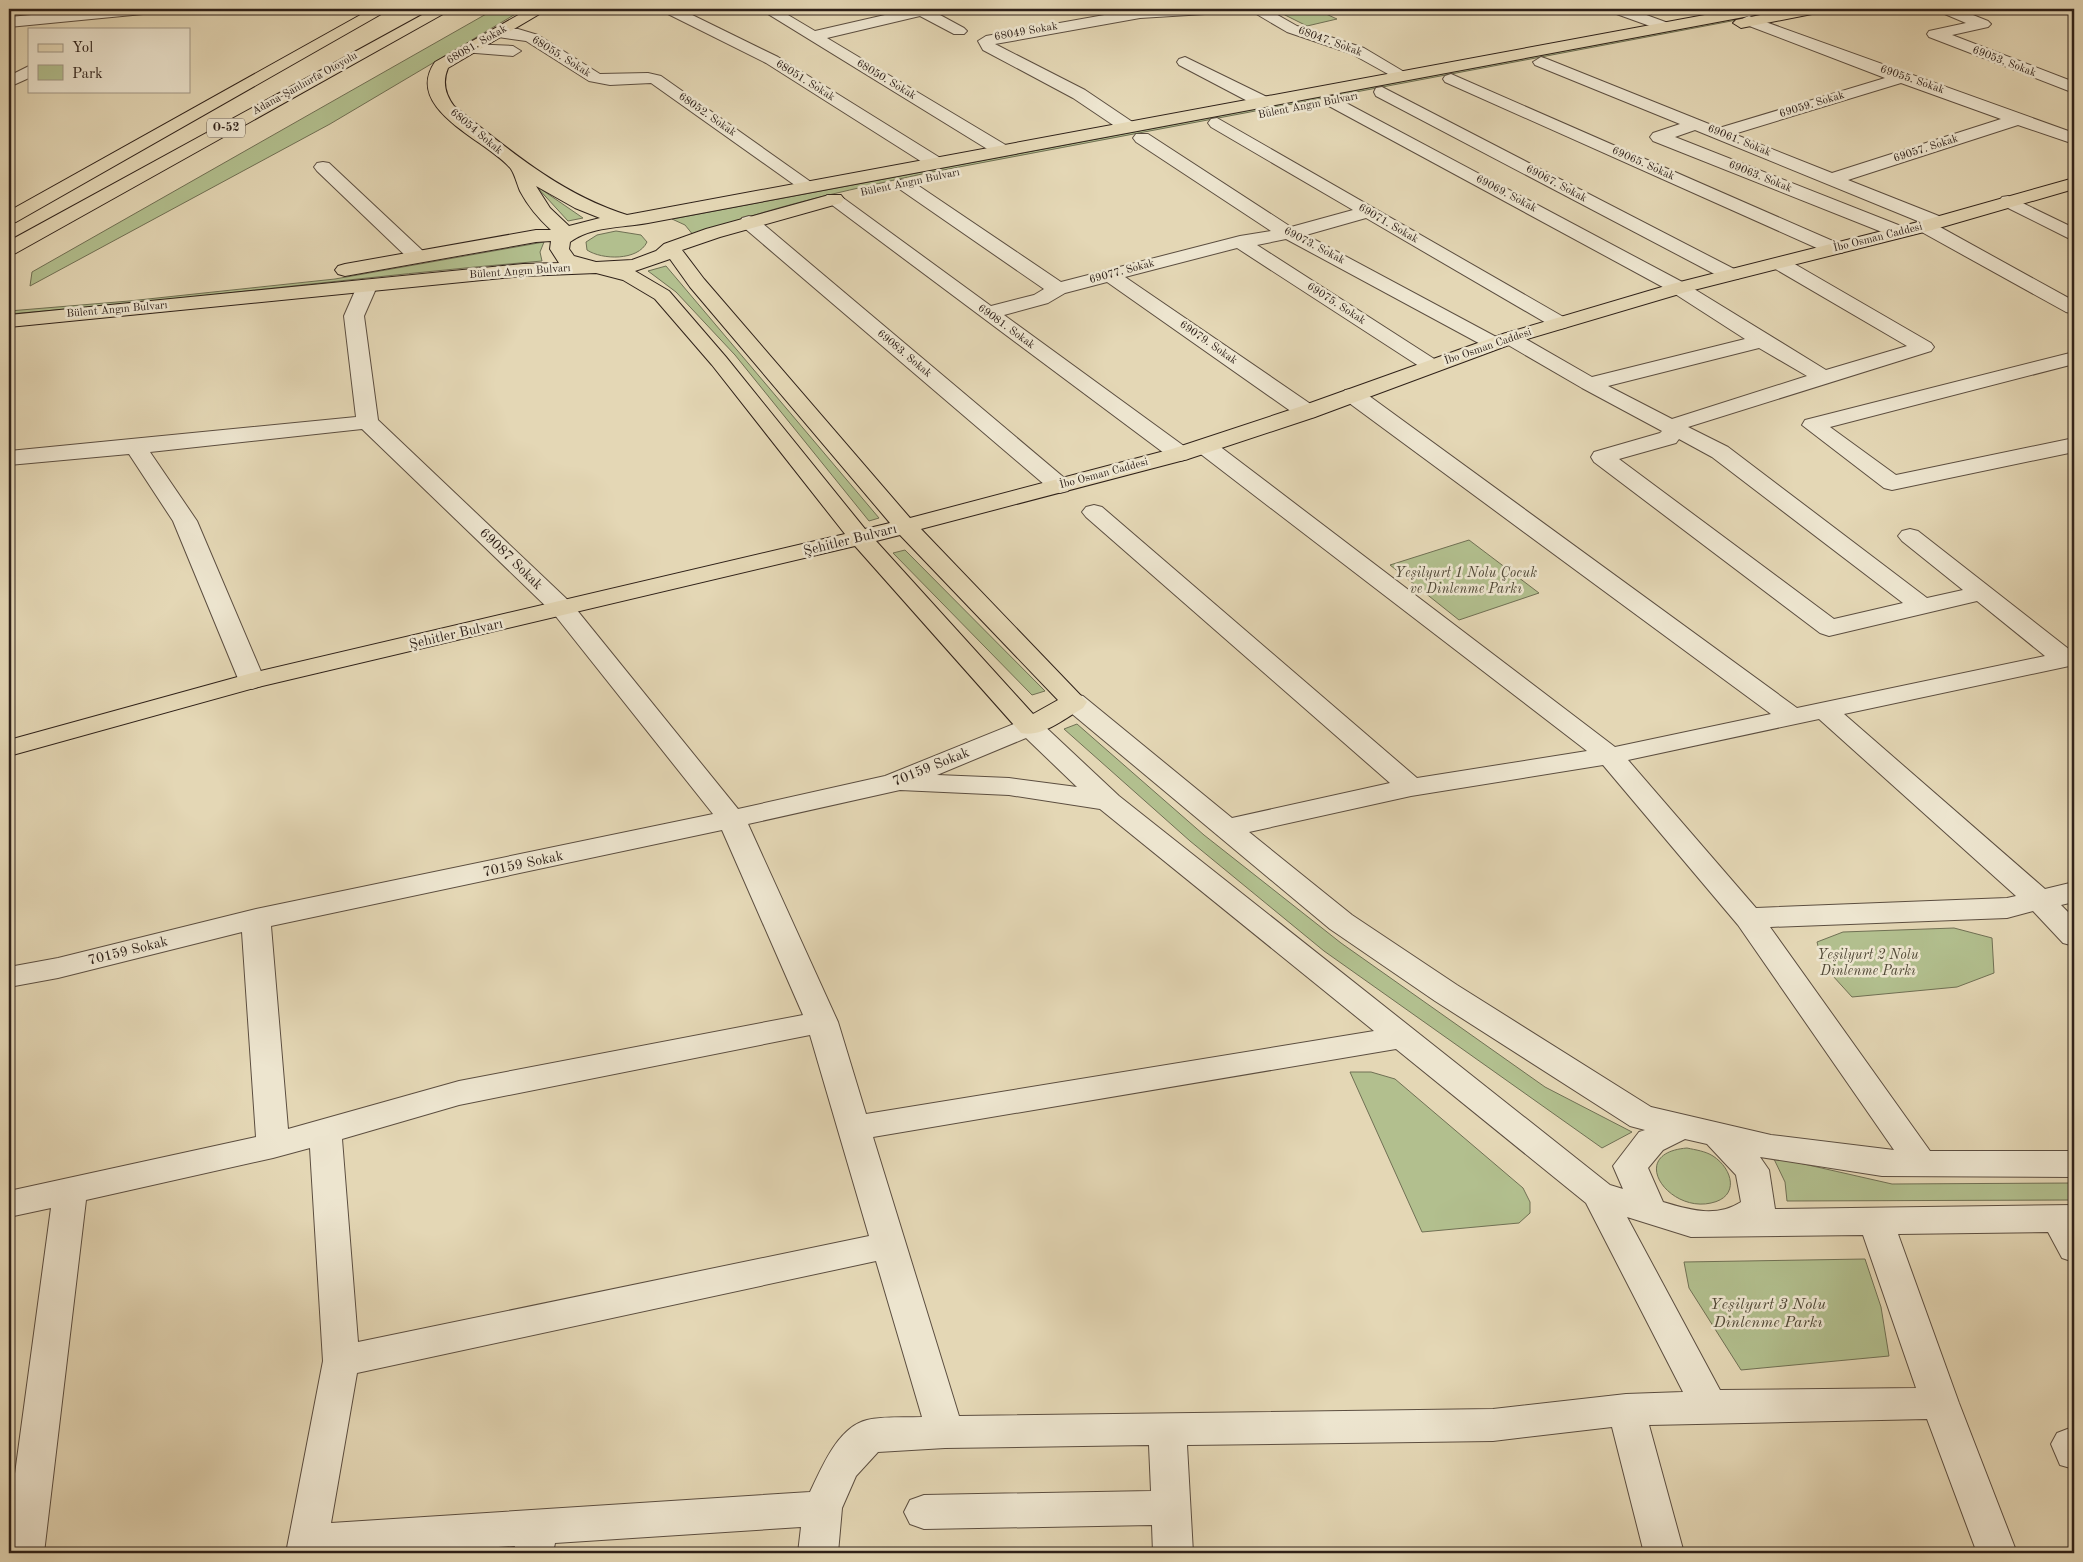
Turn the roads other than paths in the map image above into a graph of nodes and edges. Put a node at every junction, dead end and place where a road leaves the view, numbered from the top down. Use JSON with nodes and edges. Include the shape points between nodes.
{"nodes":[{"id":1,"x":144,"y":9,"type":"edge"},
{"id":2,"x":382,"y":9,"type":"edge"},
{"id":3,"x":444,"y":9,"type":"edge"},
{"id":4,"x":540,"y":9,"type":"edge"},
{"id":5,"x":669,"y":9,"type":"edge"},
{"id":6,"x":768,"y":9,"type":"edge"},
{"id":7,"x":1205,"y":9,"type":"edge"},
{"id":8,"x":1256,"y":9,"type":"edge"},
{"id":9,"x":1616,"y":9,"type":"edge"},
{"id":10,"x":1812,"y":9,"type":"edge"},
{"id":11,"x":1945,"y":9,"type":"edge"},
{"id":12,"x":922,"y":10,"type":"edge"},
{"id":13,"x":1149,"y":10,"type":"edge"},
{"id":14,"x":89,"y":12,"type":"edge"},
{"id":15,"x":1755,"y":15,"type":"edge"},
{"id":16,"x":9,"y":22,"type":"edge"},
{"id":17,"x":1666,"y":27,"type":"junction"},
{"id":18,"x":108,"y":28,"type":"edge"},
{"id":19,"x":959,"y":31,"type":"dead end"},
{"id":20,"x":497,"y":33,"type":"junction"},
{"id":21,"x":814,"y":36,"type":"junction"},
{"id":22,"x":833,"y":48,"type":"junction"},
{"id":23,"x":469,"y":49,"type":"junction"},
{"id":24,"x":513,"y":51,"type":"dead end"},
{"id":25,"x":772,"y":60,"type":"junction"},
{"id":26,"x":1185,"y":62,"type":"dead end"},
{"id":27,"x":1540,"y":62,"type":"junction"},
{"id":28,"x":28,"y":63,"type":"edge"},
{"id":29,"x":9,"y":64,"type":"edge"},
{"id":30,"x":441,"y":65,"type":"joint"},
{"id":31,"x":28,"y":71,"type":"edge"},
{"id":32,"x":1403,"y":76,"type":"junction"},
{"id":33,"x":1904,"y":77,"type":"junction"},
{"id":34,"x":594,"y":78,"type":"joint"},
{"id":35,"x":1451,"y":80,"type":"junction"},
{"id":36,"x":9,"y":82,"type":"edge"},
{"id":37,"x":2074,"y":88,"type":"edge"},
{"id":38,"x":1382,"y":92,"type":"junction"},
{"id":39,"x":1333,"y":101,"type":"junction"},
{"id":40,"x":1263,"y":102,"type":"junction"},
{"id":41,"x":2018,"y":119,"type":"junction"},
{"id":42,"x":1217,"y":123,"type":"junction"},
{"id":43,"x":1696,"y":124,"type":"junction"},
{"id":44,"x":1135,"y":132,"type":"junction"},
{"id":45,"x":1719,"y":134,"type":"junction"},
{"id":46,"x":2074,"y":138,"type":"edge"},
{"id":47,"x":1003,"y":151,"type":"junction"},
{"id":48,"x":936,"y":163,"type":"junction"},
{"id":49,"x":323,"y":167,"type":"dead end"},
{"id":50,"x":518,"y":167,"type":"junction"},
{"id":51,"x":1833,"y":179,"type":"junction"},
{"id":52,"x":2074,"y":183,"type":"edge"},
{"id":53,"x":904,"y":184,"type":"junction"},
{"id":54,"x":809,"y":187,"type":"junction"},
{"id":55,"x":833,"y":199,"type":"junction"},
{"id":56,"x":2008,"y":201,"type":"junction"},
{"id":57,"x":1367,"y":212,"type":"junction"},
{"id":58,"x":9,"y":218,"type":"edge"},
{"id":59,"x":627,"y":220,"type":"junction"},
{"id":60,"x":748,"y":222,"type":"junction"},
{"id":61,"x":1931,"y":224,"type":"junction"},
{"id":62,"x":1899,"y":232,"type":"junction"},
{"id":63,"x":1291,"y":233,"type":"junction"},
{"id":64,"x":568,"y":235,"type":"junction"},
{"id":65,"x":2074,"y":235,"type":"edge"},
{"id":66,"x":1240,"y":242,"type":"junction"},
{"id":67,"x":671,"y":248,"type":"junction"},
{"id":68,"x":9,"y":249,"type":"edge"},
{"id":69,"x":1835,"y":249,"type":"junction"},
{"id":70,"x":418,"y":257,"type":"junction"},
{"id":71,"x":1779,"y":263,"type":"junction"},
{"id":72,"x":596,"y":268,"type":"junction"},
{"id":73,"x":1109,"y":275,"type":"junction"},
{"id":74,"x":1731,"y":275,"type":"junction"},
{"id":75,"x":368,"y":284,"type":"junction"},
{"id":76,"x":1679,"y":288,"type":"junction"},
{"id":77,"x":1058,"y":289,"type":"junction"},
{"id":78,"x":9,"y":303,"type":"edge"},
{"id":79,"x":2073,"y":308,"type":"dead end"},
{"id":80,"x":988,"y":314,"type":"junction"},
{"id":81,"x":9,"y":320,"type":"edge"},
{"id":82,"x":1560,"y":323,"type":"junction"},
{"id":83,"x":1502,"y":340,"type":"junction"},
{"id":84,"x":1762,"y":342,"type":"junction"},
{"id":85,"x":2074,"y":358,"type":"edge"},
{"id":86,"x":2053,"y":362,"type":"junction"},
{"id":87,"x":1432,"y":366,"type":"junction"},
{"id":88,"x":2074,"y":376,"type":"edge"},
{"id":89,"x":1825,"y":378,"type":"junction"},
{"id":90,"x":1589,"y":384,"type":"junction"},
{"id":91,"x":1353,"y":395,"type":"junction"},
{"id":92,"x":1307,"y":412,"type":"junction"},
{"id":93,"x":367,"y":422,"type":"junction"},
{"id":94,"x":1676,"y":429,"type":"junction"},
{"id":95,"x":2074,"y":445,"type":"edge"},
{"id":96,"x":134,"y":447,"type":"junction"},
{"id":97,"x":1206,"y":447,"type":"junction"},
{"id":98,"x":1180,"y":454,"type":"junction"},
{"id":99,"x":9,"y":458,"type":"edge"},
{"id":100,"x":1060,"y":486,"type":"junction"},
{"id":101,"x":1094,"y":512,"type":"dead end"},
{"id":102,"x":906,"y":527,"type":"junction"},
{"id":103,"x":1910,"y":536,"type":"dead end"},
{"id":104,"x":860,"y":538,"type":"junction"},
{"id":105,"x":1981,"y":593,"type":"junction"},
{"id":106,"x":1922,"y":606,"type":"junction"},
{"id":107,"x":563,"y":609,"type":"junction"},
{"id":108,"x":2070,"y":658,"type":"edge"},
{"id":109,"x":252,"y":682,"type":"junction"},
{"id":110,"x":1074,"y":702,"type":"junction"},
{"id":111,"x":1824,"y":710,"type":"junction"},
{"id":112,"x":1792,"y":717,"type":"junction"},
{"id":113,"x":1030,"y":727,"type":"junction"},
{"id":114,"x":9,"y":748,"type":"edge"},
{"id":115,"x":1610,"y":756,"type":"junction"},
{"id":116,"x":893,"y":783,"type":"junction"},
{"id":117,"x":1411,"y":787,"type":"junction"},
{"id":118,"x":1109,"y":802,"type":"junction"},
{"id":119,"x":731,"y":818,"type":"junction"},
{"id":120,"x":1227,"y":828,"type":"junction"},
{"id":121,"x":2074,"y":892,"type":"edge"},
{"id":122,"x":2039,"y":900,"type":"junction"},
{"id":123,"x":1748,"y":918,"type":"junction"},
{"id":124,"x":256,"y":919,"type":"junction"},
{"id":125,"x":2074,"y":936,"type":"edge"},
{"id":126,"x":9,"y":977,"type":"edge"},
{"id":127,"x":822,"y":1022,"type":"junction"},
{"id":128,"x":1404,"y":1038,"type":"junction"},
{"id":129,"x":1681,"y":1127,"type":"junction"},
{"id":130,"x":853,"y":1128,"type":"junction"},
{"id":131,"x":324,"y":1131,"type":"junction"},
{"id":132,"x":1720,"y":1136,"type":"junction"},
{"id":133,"x":273,"y":1146,"type":"junction"},
{"id":134,"x":1921,"y":1164,"type":"junction"},
{"id":135,"x":2074,"y":1164,"type":"edge"},
{"id":136,"x":70,"y":1190,"type":"junction"},
{"id":137,"x":1598,"y":1194,"type":"junction"},
{"id":138,"x":9,"y":1204,"type":"edge"},
{"id":139,"x":1650,"y":1211,"type":"junction"},
{"id":140,"x":1876,"y":1221,"type":"junction"},
{"id":141,"x":1733,"y":1224,"type":"junction"},
{"id":142,"x":2069,"y":1228,"type":"edge"},
{"id":143,"x":889,"y":1245,"type":"junction"},
{"id":144,"x":341,"y":1361,"type":"junction"},
{"id":145,"x":1940,"y":1403,"type":"junction"},
{"id":146,"x":1709,"y":1406,"type":"junction"},
{"id":147,"x":1626,"y":1410,"type":"junction"},
{"id":148,"x":1167,"y":1429,"type":"junction"},
{"id":149,"x":945,"y":1432,"type":"junction"},
{"id":150,"x":822,"y":1508,"type":"junction"},
{"id":151,"x":1171,"y":1508,"type":"junction"},
{"id":152,"x":924,"y":1512,"type":"dead end"},
{"id":153,"x":536,"y":1540,"type":"edge"},
{"id":154,"x":308,"y":1548,"type":"edge"},
{"id":155,"x":24,"y":1553,"type":"edge"},
{"id":156,"x":818,"y":1553,"type":"edge"},
{"id":157,"x":1173,"y":1553,"type":"edge"},
{"id":158,"x":1664,"y":1553,"type":"edge"},
{"id":159,"x":1998,"y":1553,"type":"edge"}],
"edges":[{"from":1,"to":14,"type":"street"},
{"from":1,"to":18,"type":"street"},
{"from":2,"to":58,"type":"main road","number":"O-52"},
{"from":3,"to":68,"type":"main road","name":"Adana-Şanlıurfa Otoyolu","number":"O-52"},
{"from":4,"to":20,"type":"main road","name":"68081. Sokak"},
{"from":5,"to":25,"type":"street","name":"68051. Sokak"},
{"from":6,"to":21,"type":"street","name":"68050. Sokak"},
{"from":7,"to":13,"type":"street","name":"68049 Sokak"},
{"from":8,"to":32,"type":"street","name":"68047. Sokak","via":[[1292,29],[1358,51]]},
{"from":9,"to":17,"type":"street"},
{"from":10,"to":15,"type":"main road","name":"Bülent Angın Bulvarı"},
{"from":11,"to":37,"type":"street","name":"69053. Sokak","via":[[1983,24],[1935,34]]},
{"from":12,"to":19,"type":"street"},
{"from":12,"to":21,"type":"street"},
{"from":13,"to":44,"type":"street","name":"68049 Sokak","via":[[986,41],[989,48],[1079,94]]},
{"from":14,"to":16,"type":"street"},
{"from":15,"to":17,"type":"main road","name":"Bülent Angın Bulvarı"},
{"from":15,"to":27,"type":"main road","name":"Bülent Angın Bulvarı"},
{"from":15,"to":33,"type":"street","name":"69055. Sokak","via":[[1837,55]]},
{"from":17,"to":32,"type":"main road","name":"Bülent Angın Bulvarı"},
{"from":20,"to":23,"type":"main road","name":"68081. Sokak"},
{"from":20,"to":34,"type":"street","name":"68055. Sokak","via":[[532,38]]},
{"from":21,"to":22,"type":"street","name":"68050. Sokak"},
{"from":22,"to":25,"type":"street"},
{"from":22,"to":47,"type":"street","name":"68050. Sokak"},
{"from":23,"to":24,"type":"street"},
{"from":23,"to":30,"type":"main road","name":"68081. Sokak"},
{"from":25,"to":48,"type":"street","name":"68051. Sokak"},
{"from":26,"to":40,"type":"street"},
{"from":27,"to":35,"type":"main road","name":"Bülent Angın Bulvarı"},
{"from":27,"to":43,"type":"street","name":"69061. Sokak"},
{"from":28,"to":29,"type":"street"},
{"from":30,"to":50,"type":"main road","name":"68054 Sokak","via":[[435,83],[444,104]]},
{"from":31,"to":36,"type":"street"},
{"from":32,"to":40,"type":"main road","name":"Bülent Angın Bulvarı"},
{"from":33,"to":41,"type":"street","name":"69055. Sokak"},
{"from":33,"to":45,"type":"street","name":"69059. Sokak"},
{"from":34,"to":54,"type":"street","name":"68052. Sokak","via":[[655,79]]},
{"from":35,"to":38,"type":"main road","name":"Bülent Angın Bulvarı"},
{"from":35,"to":69,"type":"street","name":"69065. Sokak"},
{"from":38,"to":39,"type":"main road","name":"Bülent Angın Bulvarı"},
{"from":38,"to":74,"type":"street","name":"69067. Sokak"},
{"from":39,"to":42,"type":"main road","name":"Bülent Angın Bulvarı"},
{"from":39,"to":76,"type":"street","name":"69069. Sokak"},
{"from":40,"to":44,"type":"main road","name":"Bülent Angın Bulvarı"},
{"from":41,"to":46,"type":"street","name":"69055. Sokak"},
{"from":41,"to":51,"type":"street","name":"69057. Sokak"},
{"from":42,"to":44,"type":"main road","name":"Bülent Angın Bulvarı"},
{"from":42,"to":57,"type":"street","name":"69071. Sokak"},
{"from":43,"to":45,"type":"street","name":"69061. Sokak"},
{"from":43,"to":62,"type":"street","name":"69063. Sokak","via":[[1658,137]]},
{"from":44,"to":47,"type":"main road","name":"Bülent Angın Bulvarı"},
{"from":44,"to":53,"type":"main road","name":"Bülent Angın Bulvarı"},
{"from":44,"to":63,"type":"street","name":"69073. Sokak","via":[[1268,222]]},
{"from":45,"to":51,"type":"street","name":"69061. Sokak"},
{"from":47,"to":48,"type":"main road","name":"Bülent Angın Bulvarı"},
{"from":48,"to":54,"type":"main road","name":"Bülent Angın Bulvarı"},
{"from":49,"to":70,"type":"street"},
{"from":50,"to":59,"type":"main road","name":"68054 Sokak","via":[[558,193],[602,214]]},
{"from":50,"to":64,"type":"main road","via":[[531,198],[541,212]]},
{"from":51,"to":61,"type":"street","name":"69061. Sokak"},
{"from":52,"to":56,"type":"main road","name":"İbo Osman Caddesi"},
{"from":53,"to":55,"type":"main road","name":"Bülent Angın Bulvarı"},
{"from":53,"to":77,"type":"street"},
{"from":54,"to":59,"type":"main road","name":"Bülent Angın Bulvarı"},
{"from":55,"to":60,"type":"main road","name":"Bülent Angın Bulvarı"},
{"from":55,"to":80,"type":"street","name":"69081. Sokak"},
{"from":56,"to":61,"type":"main road","name":"İbo Osman Caddesi"},
{"from":56,"to":65,"type":"street"},
{"from":57,"to":63,"type":"street","name":"69077. Sokak"},
{"from":57,"to":82,"type":"street","name":"69071. Sokak"},
{"from":59,"to":64,"type":"main road","name":"Bülent Angın Bulvarı","via":[[590,225]]},
{"from":59,"to":67,"type":"main road","via":[[660,226],[669,232],[673,240]]},
{"from":60,"to":67,"type":"main road","name":"Bülent Angın Bulvarı"},
{"from":60,"to":100,"type":"street","name":"69083. Sokak"},
{"from":61,"to":62,"type":"main road","name":"İbo Osman Caddesi"},
{"from":61,"to":79,"type":"street","name":"69061. Sokak"},
{"from":62,"to":69,"type":"main road","name":"İbo Osman Caddesi"},
{"from":63,"to":66,"type":"street","name":"69077. Sokak"},
{"from":63,"to":83,"type":"street","name":"69073. Sokak"},
{"from":64,"to":70,"type":"main road","name":"Bülent Angın Bulvarı","via":[[536,236]]},
{"from":64,"to":72,"type":"main road","via":[[559,246],[560,254],[567,260]]},
{"from":66,"to":73,"type":"street","name":"69077. Sokak"},
{"from":66,"to":87,"type":"street","name":"69075. Sokak"},
{"from":67,"to":72,"type":"main road","name":"Bülent Angın Bulvarı","via":[[650,262]]},
{"from":67,"to":102,"type":"main road","via":[[697,283]]},
{"from":69,"to":71,"type":"main road","name":"İbo Osman Caddesi"},
{"from":70,"to":78,"type":"main road","name":"Bülent Angın Bulvarı","via":[[262,282]]},
{"from":71,"to":74,"type":"main road","name":"İbo Osman Caddesi"},
{"from":71,"to":89,"type":"street","via":[[1924,348]]},
{"from":72,"to":75,"type":"main road","name":"Bülent Angın Bulvarı","via":[[540,269]]},
{"from":72,"to":104,"type":"main road","via":[[630,276],[662,294]]},
{"from":73,"to":77,"type":"street","name":"69077. Sokak"},
{"from":73,"to":92,"type":"street","name":"69079. Sokak"},
{"from":74,"to":76,"type":"main road","name":"İbo Osman Caddesi"},
{"from":75,"to":81,"type":"main road","name":"Bülent Angın Bulvarı"},
{"from":75,"to":93,"type":"street","via":[[354,316]]},
{"from":76,"to":82,"type":"main road","name":"İbo Osman Caddesi"},
{"from":76,"to":84,"type":"street","name":"69069. Sokak"},
{"from":77,"to":80,"type":"street","name":"69077. Sokak","via":[[1041,299]]},
{"from":80,"to":98,"type":"street","name":"69081. Sokak"},
{"from":82,"to":83,"type":"main road","name":"İbo Osman Caddesi"},
{"from":83,"to":87,"type":"main road","name":"İbo Osman Caddesi"},
{"from":83,"to":90,"type":"street","name":"69073. Sokak"},
{"from":84,"to":89,"type":"street","name":"69069. Sokak"},
{"from":84,"to":90,"type":"street"},
{"from":85,"to":86,"type":"street"},
{"from":86,"to":88,"type":"street"},
{"from":86,"to":95,"type":"street","via":[[1813,425],[1892,483]]},
{"from":87,"to":91,"type":"main road","name":"İbo Osman Caddesi"},
{"from":89,"to":94,"type":"street","via":[[1704,414],[1681,422]]},
{"from":90,"to":94,"type":"street","name":"69073. Sokak"},
{"from":91,"to":92,"type":"main road","name":"İbo Osman Caddesi"},
{"from":91,"to":112,"type":"street"},
{"from":92,"to":97,"type":"main road","name":"İbo Osman Caddesi"},
{"from":93,"to":96,"type":"street"},
{"from":93,"to":107,"type":"street","name":"69087 Sokak"},
{"from":94,"to":106,"type":"street","name":"69073. Sokak","via":[[1720,452]]},
{"from":94,"to":106,"type":"street","via":[[1668,438],[1602,457],[1829,628]]},
{"from":96,"to":99,"type":"street"},
{"from":96,"to":109,"type":"street","via":[[185,521]]},
{"from":97,"to":98,"type":"main road","name":"İbo Osman Caddesi"},
{"from":97,"to":115,"type":"street"},
{"from":98,"to":100,"type":"main road","name":"İbo Osman Caddesi"},
{"from":100,"to":102,"type":"main road","name":"İbo Osman Caddesi"},
{"from":101,"to":117,"type":"street"},
{"from":102,"to":104,"type":"main road","name":"Şehitler Bulvarı"},
{"from":102,"to":110,"type":"main road"},
{"from":103,"to":105,"type":"street"},
{"from":104,"to":107,"type":"main road","name":"Şehitler Bulvarı"},
{"from":104,"to":113,"type":"main road"},
{"from":105,"to":106,"type":"street"},
{"from":105,"to":108,"type":"street"},
{"from":107,"to":109,"type":"main road","name":"Şehitler Bulvarı"},
{"from":107,"to":119,"type":"street","name":"69087 Sokak"},
{"from":108,"to":111,"type":"street"},
{"from":109,"to":114,"type":"main road","name":"Şehitler Bulvarı"},
{"from":110,"to":113,"type":"main road"},
{"from":110,"to":120,"type":"street"},
{"from":111,"to":112,"type":"street"},
{"from":111,"to":122,"type":"street"},
{"from":112,"to":115,"type":"street"},
{"from":113,"to":116,"type":"street","name":"70159 Sokak"},
{"from":113,"to":118,"type":"street"},
{"from":115,"to":117,"type":"street"},
{"from":115,"to":123,"type":"street"},
{"from":116,"to":118,"type":"street","via":[[985,783]]},
{"from":116,"to":119,"type":"street","name":"70159 Sokak"},
{"from":117,"to":120,"type":"street"},
{"from":118,"to":128,"type":"street"},
{"from":119,"to":124,"type":"street","name":"70159 Sokak","via":[[593,850]]},
{"from":119,"to":127,"type":"street","name":"69087 Sokak"},
{"from":120,"to":129,"type":"street","via":[[1341,922],[1446,993],[1642,1118]]},
{"from":121,"to":122,"type":"street"},
{"from":122,"to":123,"type":"street","via":[[2007,908]]},
{"from":122,"to":125,"type":"street"},
{"from":123,"to":134,"type":"street"},
{"from":124,"to":126,"type":"street","name":"70159 Sokak"},
{"from":124,"to":133,"type":"street"},
{"from":127,"to":130,"type":"street","name":"69087 Sokak"},
{"from":127,"to":131,"type":"street","via":[[459,1093]]},
{"from":128,"to":130,"type":"street"},
{"from":128,"to":137,"type":"street"},
{"from":129,"to":132,"type":"street"},
{"from":129,"to":139,"type":"street","via":[[1652,1140],[1630,1166]]},
{"from":130,"to":143,"type":"street","name":"69087 Sokak"},
{"from":131,"to":133,"type":"street"},
{"from":131,"to":144,"type":"street"},
{"from":132,"to":134,"type":"street","via":[[1882,1163]]},
{"from":132,"to":141,"type":"street","via":[[1752,1170],[1759,1207]]},
{"from":133,"to":136,"type":"street"},
{"from":134,"to":135,"type":"street"},
{"from":136,"to":138,"type":"street"},
{"from":136,"to":155,"type":"street"},
{"from":137,"to":139,"type":"street"},
{"from":137,"to":146,"type":"street"},
{"from":139,"to":141,"type":"street","via":[[1691,1224]]},
{"from":140,"to":141,"type":"street"},
{"from":140,"to":142,"type":"street"},
{"from":140,"to":145,"type":"street"},
{"from":143,"to":144,"type":"street"},
{"from":143,"to":149,"type":"street","name":"69087 Sokak"},
{"from":144,"to":154,"type":"street"},
{"from":145,"to":146,"type":"street"},
{"from":145,"to":159,"type":"street"},
{"from":146,"to":147,"type":"street"},
{"from":147,"to":148,"type":"street","via":[[1493,1425]]},
{"from":147,"to":158,"type":"street"},
{"from":148,"to":149,"type":"street"},
{"from":148,"to":151,"type":"street"},
{"from":149,"to":150,"type":"street","via":[[868,1436],[842,1465]]},
{"from":150,"to":153,"type":"street"},
{"from":150,"to":156,"type":"street"},
{"from":151,"to":152,"type":"street"},
{"from":151,"to":157,"type":"street"},
{"from":153,"to":154,"type":"street"}]}
